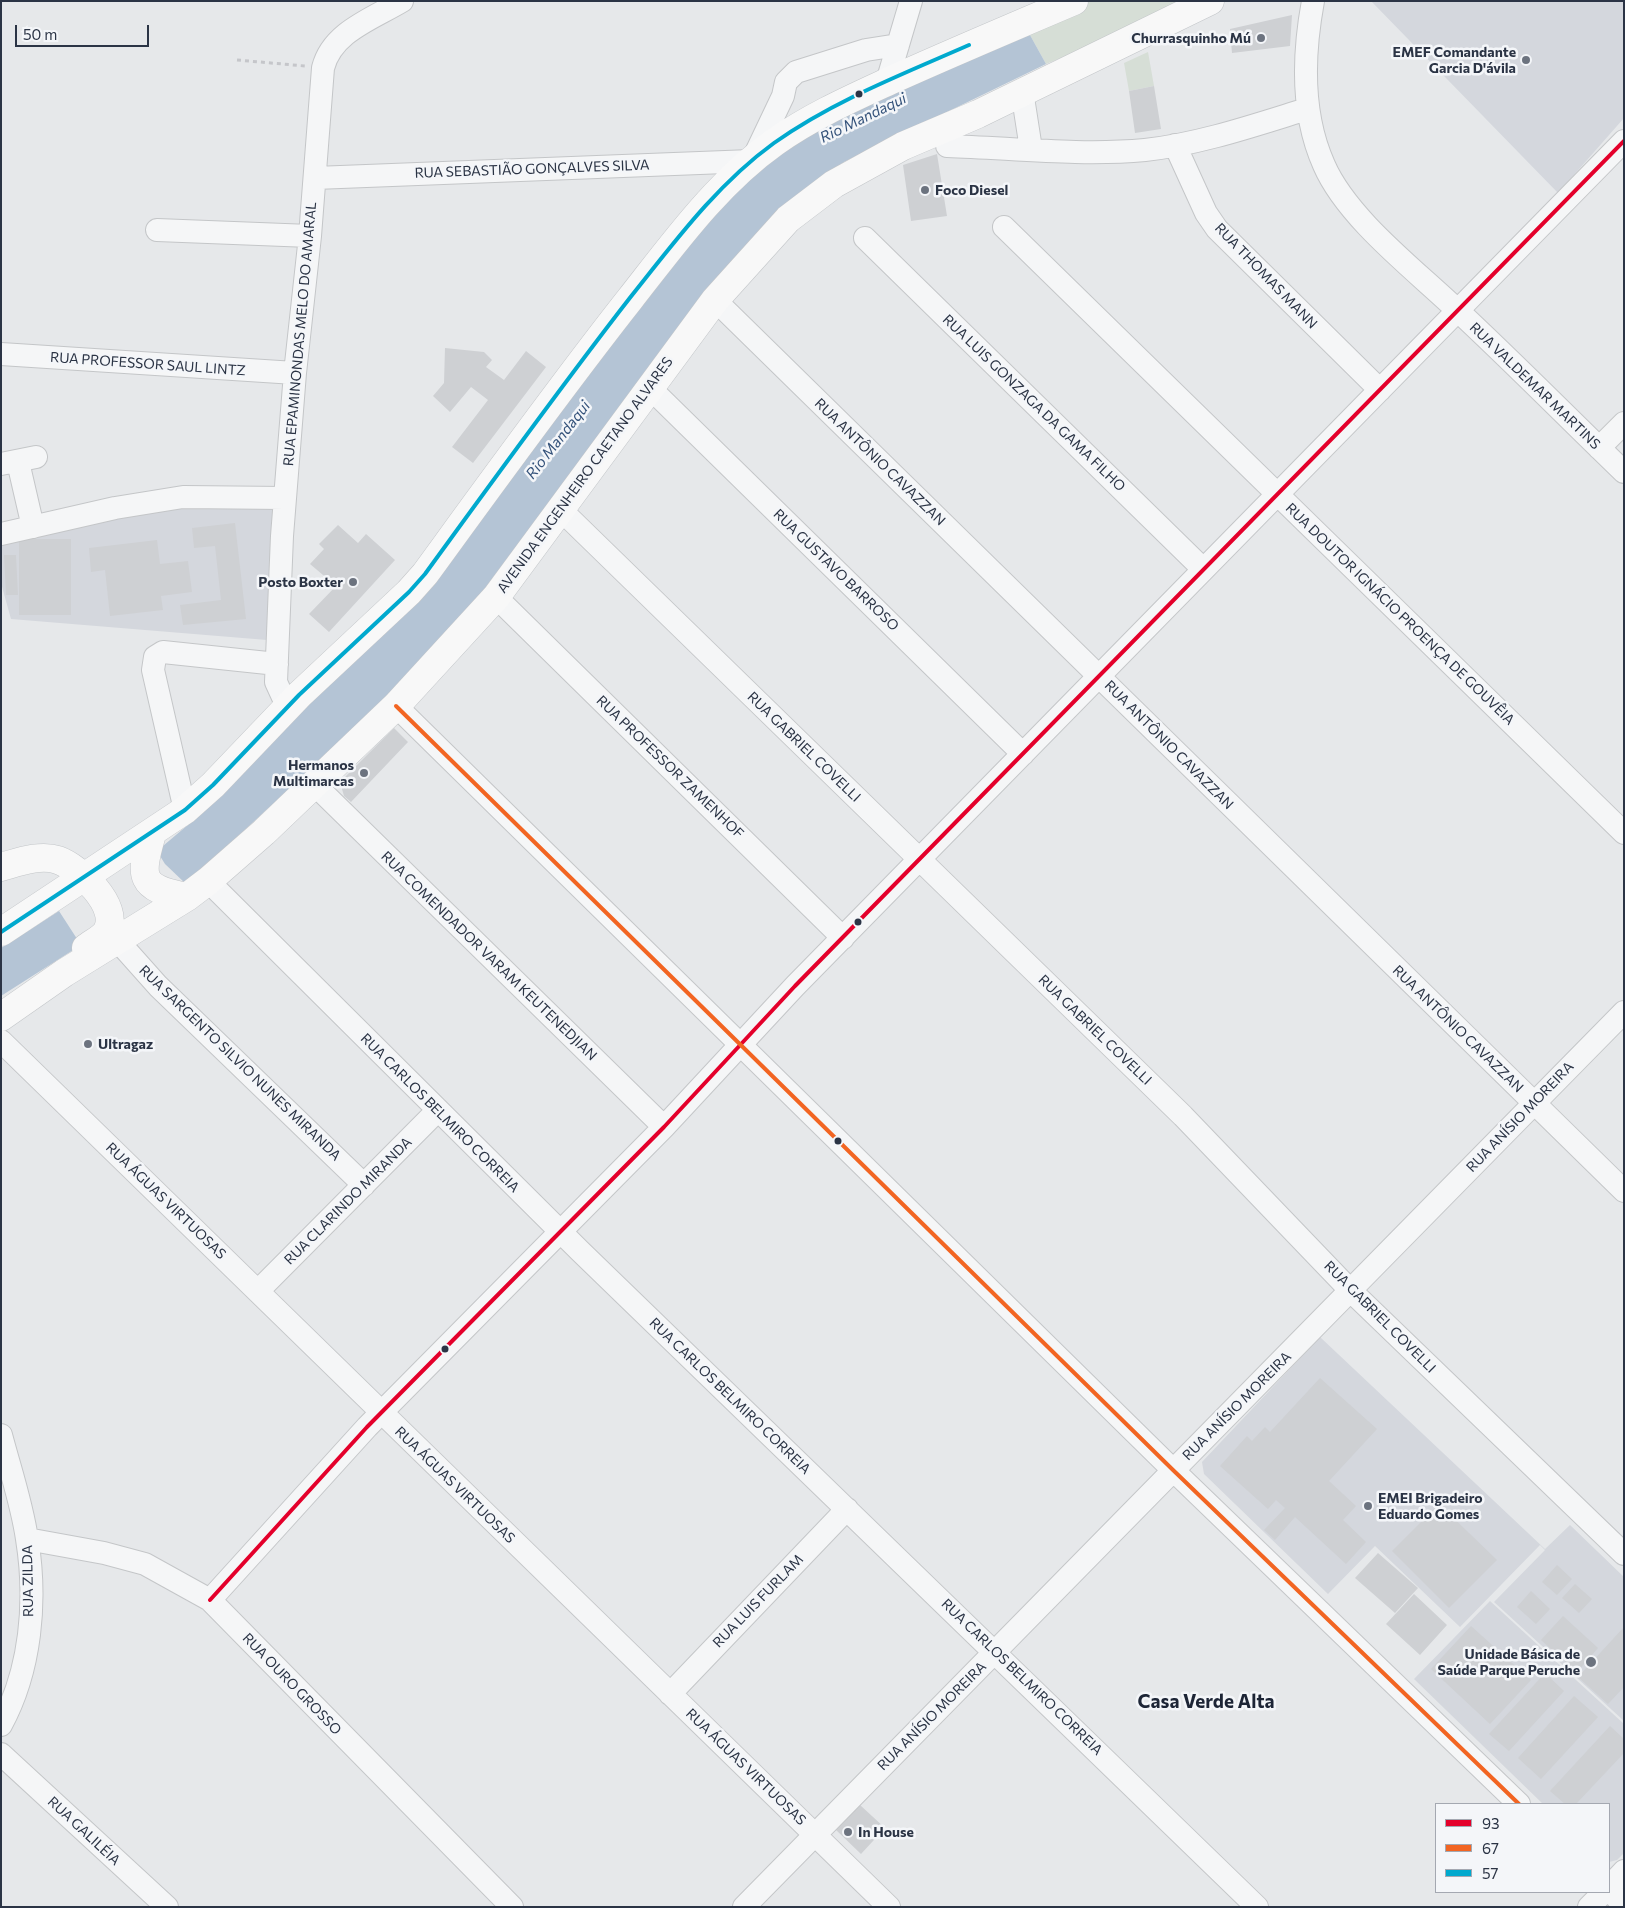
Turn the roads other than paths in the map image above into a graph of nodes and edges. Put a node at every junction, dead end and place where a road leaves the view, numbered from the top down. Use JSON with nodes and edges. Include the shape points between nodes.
{"nodes":[{"id":1,"x":402,"y":1,"type":"edge"},
{"id":2,"x":911,"y":1,"type":"edge"},
{"id":3,"x":1074,"y":1,"type":"edge"},
{"id":4,"x":1210,"y":1,"type":"edge"},
{"id":5,"x":1309,"y":8,"type":"edge"},
{"id":6,"x":898,"y":45,"type":"junction"},
{"id":7,"x":887,"y":82,"type":"junction"},
{"id":8,"x":1022,"y":91,"type":"junction"},
{"id":9,"x":1307,"y":108,"type":"junction"},
{"id":10,"x":1175,"y":145,"type":"junction"},
{"id":11,"x":947,"y":146,"type":"dead end"},
{"id":12,"x":1031,"y":149,"type":"junction"},
{"id":13,"x":1622,"y":149,"type":"edge"},
{"id":14,"x":752,"y":160,"type":"junction"},
{"id":15,"x":314,"y":178,"type":"junction"},
{"id":16,"x":1004,"y":227,"type":"dead end"},
{"id":17,"x":157,"y":230,"type":"dead end"},
{"id":18,"x":310,"y":236,"type":"junction"},
{"id":19,"x":865,"y":238,"type":"dead end"},
{"id":20,"x":715,"y":300,"type":"junction"},
{"id":21,"x":1457,"y":310,"type":"junction"},
{"id":22,"x":1,"y":354,"type":"edge"},
{"id":23,"x":295,"y":373,"type":"junction"},
{"id":24,"x":650,"y":388,"type":"junction"},
{"id":25,"x":1380,"y":390,"type":"junction"},
{"id":26,"x":1624,"y":423,"type":"edge"},
{"id":27,"x":1599,"y":448,"type":"junction"},
{"id":28,"x":19,"y":461,"type":"edge"},
{"id":29,"x":1624,"y":472,"type":"edge"},
{"id":30,"x":1277,"y":493,"type":"junction"},
{"id":31,"x":285,"y":498,"type":"junction"},
{"id":32,"x":561,"y":510,"type":"junction"},
{"id":33,"x":33,"y":527,"type":"junction"},
{"id":34,"x":1,"y":534,"type":"edge"},
{"id":35,"x":1203,"y":569,"type":"junction"},
{"id":36,"x":496,"y":597,"type":"junction"},
{"id":37,"x":277,"y":664,"type":"junction"},
{"id":38,"x":1100,"y":677,"type":"junction"},
{"id":39,"x":287,"y":706,"type":"junction"},
{"id":40,"x":396,"y":706,"type":"junction"},
{"id":41,"x":1023,"y":754,"type":"junction"},
{"id":42,"x":315,"y":785,"type":"junction"},
{"id":43,"x":185,"y":810,"type":"junction"},
{"id":44,"x":1624,"y":833,"type":"edge"},
{"id":45,"x":152,"y":834,"type":"junction"},
{"id":46,"x":920,"y":860,"type":"junction"},
{"id":47,"x":1,"y":866,"type":"edge"},
{"id":48,"x":84,"y":878,"type":"junction"},
{"id":49,"x":197,"y":889,"type":"junction"},
{"id":50,"x":1,"y":932,"type":"edge"},
{"id":51,"x":843,"y":938,"type":"junction"},
{"id":52,"x":116,"y":940,"type":"junction"},
{"id":53,"x":64,"y":973,"type":"junction"},
{"id":54,"x":1624,"y":1012,"type":"edge"},
{"id":55,"x":1,"y":1017,"type":"edge"},
{"id":56,"x":1,"y":1041,"type":"edge"},
{"id":57,"x":741,"y":1044,"type":"junction"},
{"id":58,"x":1534,"y":1103,"type":"junction"},
{"id":59,"x":438,"y":1111,"type":"junction"},
{"id":60,"x":664,"y":1127,"type":"junction"},
{"id":61,"x":364,"y":1184,"type":"junction"},
{"id":62,"x":1624,"y":1191,"type":"edge"},
{"id":63,"x":560,"y":1232,"type":"junction"},
{"id":64,"x":1350,"y":1290,"type":"junction"},
{"id":65,"x":258,"y":1291,"type":"junction"},
{"id":66,"x":382,"y":1413,"type":"junction"},
{"id":67,"x":1,"y":1435,"type":"edge"},
{"id":68,"x":1173,"y":1470,"type":"junction"},
{"id":69,"x":6,"y":1476,"type":"edge"},
{"id":70,"x":848,"y":1509,"type":"junction"},
{"id":71,"x":27,"y":1539,"type":"junction"},
{"id":72,"x":1624,"y":1554,"type":"edge"},
{"id":73,"x":210,"y":1600,"type":"junction"},
{"id":74,"x":995,"y":1651,"type":"junction"},
{"id":75,"x":670,"y":1694,"type":"junction"},
{"id":76,"x":1,"y":1725,"type":"edge"},
{"id":77,"x":1,"y":1754,"type":"edge"},
{"id":78,"x":1519,"y":1803,"type":"edge"},
{"id":79,"x":815,"y":1835,"type":"junction"},
{"id":80,"x":1624,"y":1871,"type":"edge"},
{"id":81,"x":1610,"y":1887,"type":"edge"},
{"id":82,"x":1610,"y":1889,"type":"edge"},
{"id":83,"x":1603,"y":1893,"type":"edge"},
{"id":84,"x":1624,"y":1905,"type":"edge"},
{"id":85,"x":167,"y":1907,"type":"edge"},
{"id":86,"x":512,"y":1907,"type":"edge"},
{"id":87,"x":744,"y":1907,"type":"edge"},
{"id":88,"x":889,"y":1907,"type":"edge"},
{"id":89,"x":1257,"y":1907,"type":"edge"},
{"id":90,"x":1589,"y":1907,"type":"edge"}],
"edges":[{"from":1,"to":15,"type":"street","name":"RUA EPAMINONDAS MELO DO AMARAL","via":[[339,38],[326,55]]},
{"from":2,"to":6,"type":"street"},
{"from":3,"to":7,"type":"main road"},
{"from":4,"to":8,"type":"main road","name":"AVENIDA ENGENHEIRO CAETANO ALVARES"},
{"from":5,"to":9,"type":"street","name":"RUA VALDEMAR MARTINS"},
{"from":6,"to":7,"type":"street"},
{"from":6,"to":14,"type":"street","via":[[866,50],[796,72],[786,82],[783,96]]},
{"from":7,"to":14,"type":"main road","via":[[801,124]]},
{"from":8,"to":12,"type":"street"},
{"from":8,"to":20,"type":"main road","name":"AVENIDA ENGENHEIRO CAETANO ALVARES","via":[[904,146],[834,184],[788,219]]},
{"from":9,"to":10,"type":"street","via":[[1242,129]]},
{"from":9,"to":21,"type":"street","name":"RUA VALDEMAR MARTINS","via":[[1314,140],[1337,190],[1379,236]]},
{"from":10,"to":12,"type":"street","via":[[1146,150],[1092,152]]},
{"from":10,"to":25,"type":"street","name":"RUA THOMAS MANN","via":[[1206,213],[1217,229]]},
{"from":11,"to":12,"type":"street"},
{"from":13,"to":21,"type":"street"},
{"from":14,"to":15,"type":"street","name":"RUA SEBASTIÃO GONÇALVES SILVA"},
{"from":14,"to":39,"type":"main road","via":[[715,194],[652,270],[425,574]]},
{"from":15,"to":18,"type":"street","name":"RUA EPAMINONDAS MELO DO AMARAL"},
{"from":16,"to":30,"type":"street","name":"RUA DOUTOR IGNÁCIO PROENÇA DE GOUVÊIA"},
{"from":17,"to":18,"type":"street"},
{"from":18,"to":23,"type":"street","name":"RUA EPAMINONDAS MELO DO AMARAL"},
{"from":19,"to":35,"type":"street","name":"RUA LUIS GONZAGA DA GAMA FILHO"},
{"from":20,"to":24,"type":"main road","name":"AVENIDA ENGENHEIRO CAETANO ALVARES"},
{"from":20,"to":38,"type":"street","name":"RUA ANTÔNIO CAVAZZAN"},
{"from":21,"to":25,"type":"street"},
{"from":21,"to":27,"type":"street","name":"RUA VALDEMAR MARTINS"},
{"from":22,"to":23,"type":"street","name":"RUA PROFESSOR SAUL LINTZ"},
{"from":23,"to":31,"type":"street","name":"RUA EPAMINONDAS MELO DO AMARAL"},
{"from":24,"to":32,"type":"main road","name":"AVENIDA ENGENHEIRO CAETANO ALVARES"},
{"from":24,"to":41,"type":"street","name":"RUA GUSTAVO BARROSO"},
{"from":25,"to":30,"type":"street"},
{"from":26,"to":27,"type":"street"},
{"from":27,"to":29,"type":"street","name":"RUA VALDEMAR MARTINS"},
{"from":28,"to":33,"type":"street"},
{"from":30,"to":35,"type":"street"},
{"from":30,"to":44,"type":"street","name":"RUA DOUTOR IGNÁCIO PROENÇA DE GOUVÊIA"},
{"from":31,"to":33,"type":"street","via":[[184,497],[115,508]]},
{"from":31,"to":37,"type":"street","name":"RUA EPAMINONDAS MELO DO AMARAL"},
{"from":32,"to":36,"type":"main road","name":"AVENIDA ENGENHEIRO CAETANO ALVARES"},
{"from":32,"to":46,"type":"street","name":"RUA GABRIEL COVELLI"},
{"from":33,"to":34,"type":"street"},
{"from":35,"to":38,"type":"street"},
{"from":36,"to":40,"type":"main road","name":"AVENIDA ENGENHEIRO CAETANO ALVARES"},
{"from":36,"to":51,"type":"street","name":"RUA PROFESSOR ZAMENHOF"},
{"from":37,"to":39,"type":"street","name":"RUA EPAMINONDAS MELO DO AMARAL","via":[[276,682]]},
{"from":37,"to":43,"type":"street","via":[[163,652],[155,657],[153,670]]},
{"from":38,"to":41,"type":"street"},
{"from":38,"to":58,"type":"street","name":"RUA ANTÔNIO CAVAZZAN"},
{"from":39,"to":43,"type":"main road"},
{"from":40,"to":42,"type":"main road","name":"AVENIDA ENGENHEIRO CAETANO ALVARES"},
{"from":40,"to":57,"type":"street"},
{"from":41,"to":46,"type":"street"},
{"from":42,"to":49,"type":"main road","name":"AVENIDA ENGENHEIRO CAETANO ALVARES"},
{"from":42,"to":60,"type":"street","name":"RUA COMENDADOR VARAM KEUTENEDJIAN"},
{"from":43,"to":45,"type":"main road"},
{"from":45,"to":48,"type":"main road"},
{"from":45,"to":49,"type":"main road","via":[[144,862],[150,882],[162,892]]},
{"from":46,"to":51,"type":"street"},
{"from":46,"to":64,"type":"street","name":"RUA GABRIEL COVELLI","via":[[1184,1116]]},
{"from":47,"to":48,"type":"main road","via":[[35,858],[57,860]]},
{"from":48,"to":50,"type":"main road"},
{"from":48,"to":53,"type":"main road","via":[[103,898],[108,910],[108,927],[104,934],[70,960]]},
{"from":49,"to":52,"type":"main road","name":"AVENIDA ENGENHEIRO CAETANO ALVARES"},
{"from":49,"to":59,"type":"street","name":"RUA CARLOS BELMIRO CORREIA"},
{"from":51,"to":57,"type":"street"},
{"from":52,"to":53,"type":"main road","name":"AVENIDA ENGENHEIRO CAETANO ALVARES"},
{"from":52,"to":61,"type":"street","name":"RUA SARGENTO SILVIO NUNES MIRANDA","via":[[158,986]]},
{"from":53,"to":55,"type":"main road","name":"AVENIDA ENGENHEIRO CAETANO ALVARES"},
{"from":54,"to":58,"type":"street","name":"RUA ANÍSIO MOREIRA"},
{"from":56,"to":65,"type":"street","name":"RUA ÁGUAS VIRTUOSAS"},
{"from":57,"to":60,"type":"street"},
{"from":57,"to":68,"type":"street"},
{"from":58,"to":62,"type":"street","name":"RUA ANTÔNIO CAVAZZAN"},
{"from":58,"to":64,"type":"street","name":"RUA ANÍSIO MOREIRA"},
{"from":59,"to":61,"type":"street","name":"RUA CLARINDO MIRANDA"},
{"from":59,"to":63,"type":"street","name":"RUA CARLOS BELMIRO CORREIA"},
{"from":60,"to":63,"type":"street"},
{"from":61,"to":65,"type":"street","name":"RUA CLARINDO MIRANDA"},
{"from":63,"to":66,"type":"street"},
{"from":63,"to":70,"type":"street","name":"RUA CARLOS BELMIRO CORREIA"},
{"from":64,"to":68,"type":"street","name":"RUA ANÍSIO MOREIRA"},
{"from":64,"to":72,"type":"street","name":"RUA GABRIEL COVELLI"},
{"from":65,"to":66,"type":"street","name":"RUA ÁGUAS VIRTUOSAS"},
{"from":66,"to":73,"type":"street"},
{"from":66,"to":75,"type":"street","name":"RUA ÁGUAS VIRTUOSAS"},
{"from":67,"to":69,"type":"street","name":"RUA ZILDA"},
{"from":68,"to":74,"type":"street","name":"RUA ANÍSIO MOREIRA"},
{"from":68,"to":78,"type":"street"},
{"from":69,"to":71,"type":"street","name":"RUA ZILDA"},
{"from":70,"to":74,"type":"street","name":"RUA CARLOS BELMIRO CORREIA"},
{"from":70,"to":75,"type":"street","name":"RUA LUIS FURLAM"},
{"from":71,"to":73,"type":"street","name":"RUA OURO GROSSO","via":[[145,1564]]},
{"from":71,"to":76,"type":"street","name":"RUA ZILDA","via":[[28,1646],[22,1678]]},
{"from":73,"to":86,"type":"street","name":"RUA OURO GROSSO"},
{"from":74,"to":79,"type":"street","name":"RUA ANÍSIO MOREIRA"},
{"from":74,"to":89,"type":"street","name":"RUA CARLOS BELMIRO CORREIA"},
{"from":75,"to":79,"type":"street","name":"RUA ÁGUAS VIRTUOSAS"},
{"from":77,"to":85,"type":"street","name":"RUA GALILÉIA"},
{"from":79,"to":87,"type":"street","name":"RUA ANÍSIO MOREIRA"},
{"from":79,"to":88,"type":"street","name":"RUA ÁGUAS VIRTUOSAS"},
{"from":80,"to":81,"type":"street"},
{"from":82,"to":84,"type":"street"},
{"from":83,"to":90,"type":"street"}]}
